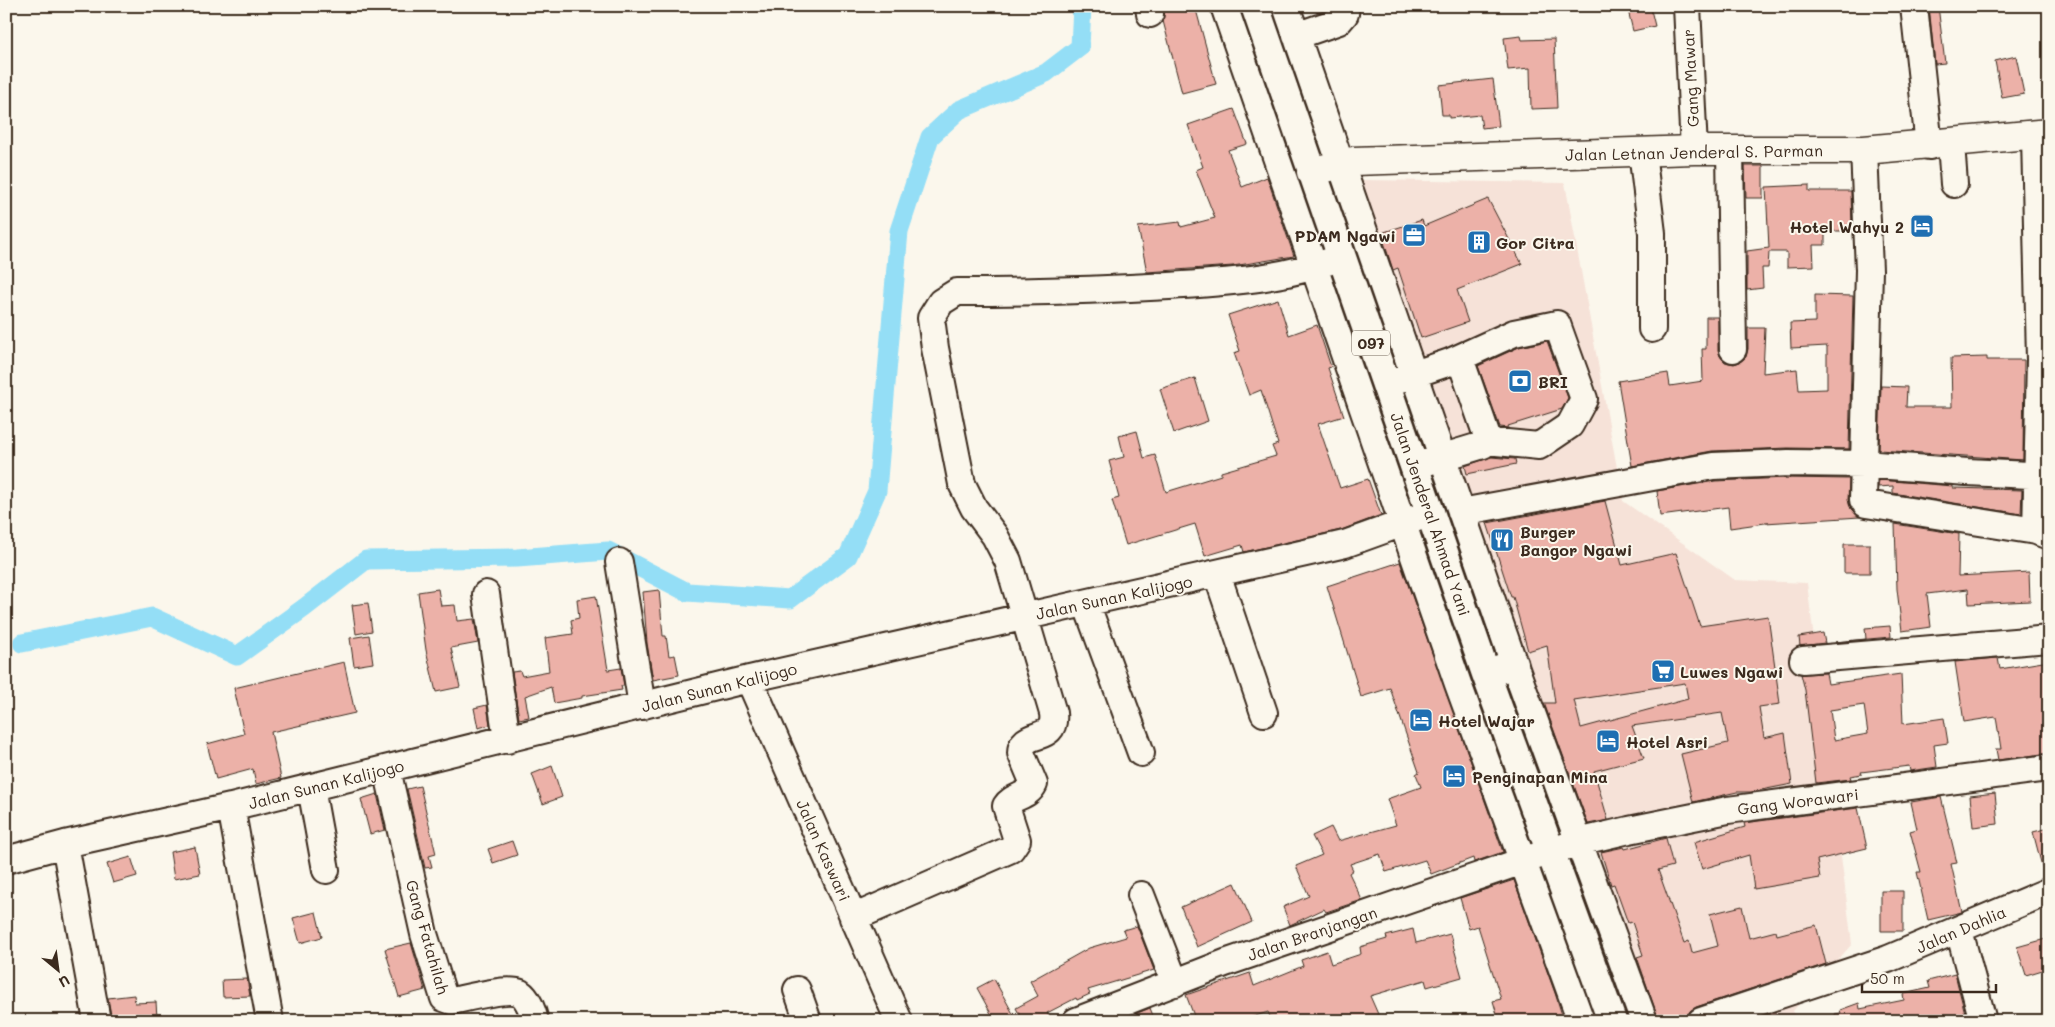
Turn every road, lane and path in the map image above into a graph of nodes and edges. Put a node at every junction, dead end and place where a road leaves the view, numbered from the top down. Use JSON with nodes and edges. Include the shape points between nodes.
{"nodes":[{"id":1,"x":1224,"y":6,"type":"edge"},
{"id":2,"x":1255,"y":6,"type":"edge"},
{"id":3,"x":1286,"y":6,"type":"edge"},
{"id":4,"x":1346,"y":6,"type":"edge"},
{"id":5,"x":1687,"y":6,"type":"edge"},
{"id":6,"x":1914,"y":6,"type":"edge"},
{"id":7,"x":1296,"y":36,"type":"junction"},
{"id":8,"x":2042,"y":135,"type":"edge"},
{"id":9,"x":1940,"y":144,"type":"junction"},
{"id":10,"x":1694,"y":150,"type":"junction"},
{"id":11,"x":1730,"y":150,"type":"junction"},
{"id":12,"x":1864,"y":150,"type":"junction"},
{"id":13,"x":1642,"y":152,"type":"junction"},
{"id":14,"x":1339,"y":164,"type":"junction"},
{"id":15,"x":1311,"y":172,"type":"junction"},
{"id":16,"x":1954,"y":184,"type":"dead end"},
{"id":17,"x":1340,"y":257,"type":"junction"},
{"id":18,"x":1314,"y":268,"type":"junction"},
{"id":19,"x":1652,"y":330,"type":"dead end"},
{"id":20,"x":1733,"y":349,"type":"dead end"},
{"id":21,"x":2044,"y":360,"type":"edge"},
{"id":22,"x":1450,"y":362,"type":"junction"},
{"id":23,"x":1414,"y":374,"type":"junction"},
{"id":24,"x":1386,"y":385,"type":"junction"},
{"id":25,"x":1486,"y":441,"type":"junction"},
{"id":26,"x":1443,"y":457,"type":"junction"},
{"id":27,"x":1864,"y":464,"type":"junction"},
{"id":28,"x":1415,"y":466,"type":"junction"},
{"id":29,"x":2043,"y":476,"type":"edge"},
{"id":30,"x":1461,"y":512,"type":"junction"},
{"id":31,"x":1431,"y":513,"type":"junction"},
{"id":32,"x":1403,"y":523,"type":"junction"},
{"id":33,"x":2042,"y":533,"type":"edge"},
{"id":34,"x":619,"y":562,"type":"dead end"},
{"id":35,"x":1217,"y":574,"type":"junction"},
{"id":36,"x":486,"y":594,"type":"dead end"},
{"id":37,"x":1086,"y":603,"type":"junction"},
{"id":38,"x":1024,"y":616,"type":"junction"},
{"id":39,"x":2049,"y":640,"type":"edge"},
{"id":40,"x":1802,"y":660,"type":"dead end"},
{"id":41,"x":1514,"y":664,"type":"junction"},
{"id":42,"x":1486,"y":674,"type":"junction"},
{"id":43,"x":748,"y":679,"type":"junction"},
{"id":44,"x":642,"y":706,"type":"junction"},
{"id":45,"x":1264,"y":714,"type":"dead end"},
{"id":46,"x":507,"y":740,"type":"junction"},
{"id":47,"x":1141,"y":753,"type":"dead end"},
{"id":48,"x":2049,"y":768,"type":"edge"},
{"id":49,"x":387,"y":769,"type":"junction"},
{"id":50,"x":311,"y":788,"type":"junction"},
{"id":51,"x":231,"y":807,"type":"junction"},
{"id":52,"x":1578,"y":842,"type":"junction"},
{"id":53,"x":65,"y":844,"type":"junction"},
{"id":54,"x":1550,"y":851,"type":"junction"},
{"id":55,"x":6,"y":860,"type":"edge"},
{"id":56,"x":1521,"y":860,"type":"junction"},
{"id":57,"x":326,"y":870,"type":"dead end"},
{"id":58,"x":2049,"y":891,"type":"edge"},
{"id":59,"x":1141,"y":895,"type":"dead end"},
{"id":60,"x":853,"y":918,"type":"junction"},
{"id":61,"x":1959,"y":930,"type":"junction"},
{"id":62,"x":1175,"y":983,"type":"junction"},
{"id":63,"x":797,"y":990,"type":"dead end"},
{"id":64,"x":97,"y":1021,"type":"edge"},
{"id":65,"x":270,"y":1021,"type":"edge"},
{"id":66,"x":535,"y":1021,"type":"edge"},
{"id":67,"x":808,"y":1021,"type":"edge"},
{"id":68,"x":899,"y":1021,"type":"edge"},
{"id":69,"x":1076,"y":1021,"type":"edge"},
{"id":70,"x":1581,"y":1021,"type":"edge"},
{"id":71,"x":1612,"y":1021,"type":"edge"},
{"id":72,"x":1644,"y":1021,"type":"edge"},
{"id":73,"x":1701,"y":1021,"type":"edge"},
{"id":74,"x":1983,"y":1021,"type":"edge"}],
"edges":[{"from":1,"to":18,"type":"street"},
{"from":2,"to":15,"type":"main road","name":"Jalan Jenderal Ahmad Yani","number":"097"},
{"from":3,"to":7,"type":"street"},
{"from":4,"to":7,"type":"street","via":[[1339,22]]},
{"from":5,"to":10,"type":"street","name":"Gang Mawar"},
{"from":6,"to":9,"type":"street"},
{"from":7,"to":14,"type":"street"},
{"from":8,"to":9,"type":"main road","name":"Jalan Letnan Jenderal S. Parman"},
{"from":8,"to":21,"type":"street"},
{"from":9,"to":12,"type":"main road","name":"Jalan Letnan Jenderal S. Parman"},
{"from":9,"to":16,"type":"street"},
{"from":10,"to":11,"type":"main road","name":"Jalan Letnan Jenderal S. Parman"},
{"from":10,"to":13,"type":"main road","name":"Jalan Letnan Jenderal S. Parman"},
{"from":11,"to":12,"type":"main road","name":"Jalan Letnan Jenderal S. Parman"},
{"from":11,"to":20,"type":"street"},
{"from":12,"to":27,"type":"street","via":[[1869,270]]},
{"from":13,"to":14,"type":"main road","name":"Jalan Letnan Jenderal S. Parman"},
{"from":13,"to":19,"type":"street","via":[[1652,233]]},
{"from":14,"to":15,"type":"main road","name":"Jalan Letnan Jenderal S. Parman"},
{"from":14,"to":23,"type":"street"},
{"from":15,"to":17,"type":"main road","name":"Jalan Jenderal Ahmad Yani","number":"097"},
{"from":17,"to":18,"type":"street"},
{"from":17,"to":24,"type":"main road","name":"Jalan Jenderal Ahmad Yani","number":"097"},
{"from":18,"to":32,"type":"street"},
{"from":18,"to":38,"type":"street","via":[[1230,282],[1084,291],[957,292],[941,302],[931,318],[962,484],[1008,561]]},
{"from":21,"to":29,"type":"street"},
{"from":22,"to":23,"type":"street"},
{"from":22,"to":25,"type":"street","via":[[1462,367]]},
{"from":22,"to":25,"type":"street","via":[[1514,333],[1557,324],[1584,399],[1570,425],[1539,446]]},
{"from":23,"to":24,"type":"street"},
{"from":23,"to":26,"type":"street"},
{"from":24,"to":28,"type":"main road","name":"Jalan Jenderal Ahmad Yani","number":"097"},
{"from":25,"to":26,"type":"street","via":[[1483,445]]},
{"from":26,"to":28,"type":"street"},
{"from":26,"to":30,"type":"street"},
{"from":27,"to":29,"type":"street"},
{"from":27,"to":30,"type":"street","via":[[1713,466]]},
{"from":27,"to":33,"type":"street","via":[[1863,500],[1866,504]]},
{"from":28,"to":31,"type":"main road","name":"Jalan Jenderal Ahmad Yani","number":"097"},
{"from":29,"to":33,"type":"street"},
{"from":30,"to":41,"type":"street"},
{"from":31,"to":32,"type":"street","name":"Jalan Sunan Kalijogo"},
{"from":31,"to":42,"type":"main road","name":"Jalan Jenderal Ahmad Yani","number":"097"},
{"from":32,"to":35,"type":"street","name":"Jalan Sunan Kalijogo","via":[[1345,544]]},
{"from":32,"to":56,"type":"street"},
{"from":34,"to":44,"type":"street"},
{"from":35,"to":37,"type":"street","name":"Jalan Sunan Kalijogo"},
{"from":35,"to":45,"type":"street"},
{"from":36,"to":46,"type":"street"},
{"from":37,"to":38,"type":"street","name":"Jalan Sunan Kalijogo"},
{"from":37,"to":47,"type":"street"},
{"from":38,"to":43,"type":"street","name":"Jalan Sunan Kalijogo"},
{"from":38,"to":60,"type":"street","via":[[1054,724],[1025,741],[1021,748],[1034,784],[1028,792],[1006,806],[1016,844],[1003,853]]},
{"from":39,"to":40,"type":"street"},
{"from":41,"to":42,"type":"main road"},
{"from":41,"to":52,"type":"street"},
{"from":42,"to":54,"type":"main road","name":"Jalan Jenderal Ahmad Yani","number":"097"},
{"from":43,"to":44,"type":"street","name":"Jalan Sunan Kalijogo"},
{"from":43,"to":60,"type":"street","name":"Jalan Kaswari"},
{"from":44,"to":46,"type":"street","name":"Jalan Sunan Kalijogo"},
{"from":46,"to":49,"type":"street","name":"Jalan Sunan Kalijogo"},
{"from":48,"to":52,"type":"street","name":"Gang Worawari","via":[[1728,810]]},
{"from":49,"to":50,"type":"street","name":"Jalan Sunan Kalijogo"},
{"from":49,"to":66,"type":"street","name":"Gang Fatahilah","via":[[424,934],[444,998],[452,1001],[506,991],[518,992],[524,996]]},
{"from":50,"to":51,"type":"street","name":"Jalan Sunan Kalijogo"},
{"from":50,"to":57,"type":"street"},
{"from":51,"to":53,"type":"street","name":"Jalan Sunan Kalijogo"},
{"from":51,"to":65,"type":"street"},
{"from":52,"to":54,"type":"street","name":"Gang Worawari"},
{"from":52,"to":72,"type":"street"},
{"from":53,"to":55,"type":"street","name":"Jalan Sunan Kalijogo"},
{"from":53,"to":64,"type":"street"},
{"from":54,"to":56,"type":"street","name":"Jalan Branjangan"},
{"from":54,"to":71,"type":"main road","name":"Jalan Jenderal Ahmad Yani","number":"097"},
{"from":56,"to":62,"type":"street","name":"Jalan Branjangan"},
{"from":56,"to":70,"type":"street"},
{"from":58,"to":61,"type":"street","name":"Jalan Dahlia"},
{"from":59,"to":62,"type":"street"},
{"from":60,"to":68,"type":"street","name":"Jalan Kaswari"},
{"from":61,"to":73,"type":"street","name":"Jalan Dahlia","via":[[1888,960]]},
{"from":61,"to":74,"type":"street"},
{"from":62,"to":69,"type":"street","name":"Jalan Branjangan"},
{"from":63,"to":67,"type":"street"}]}
